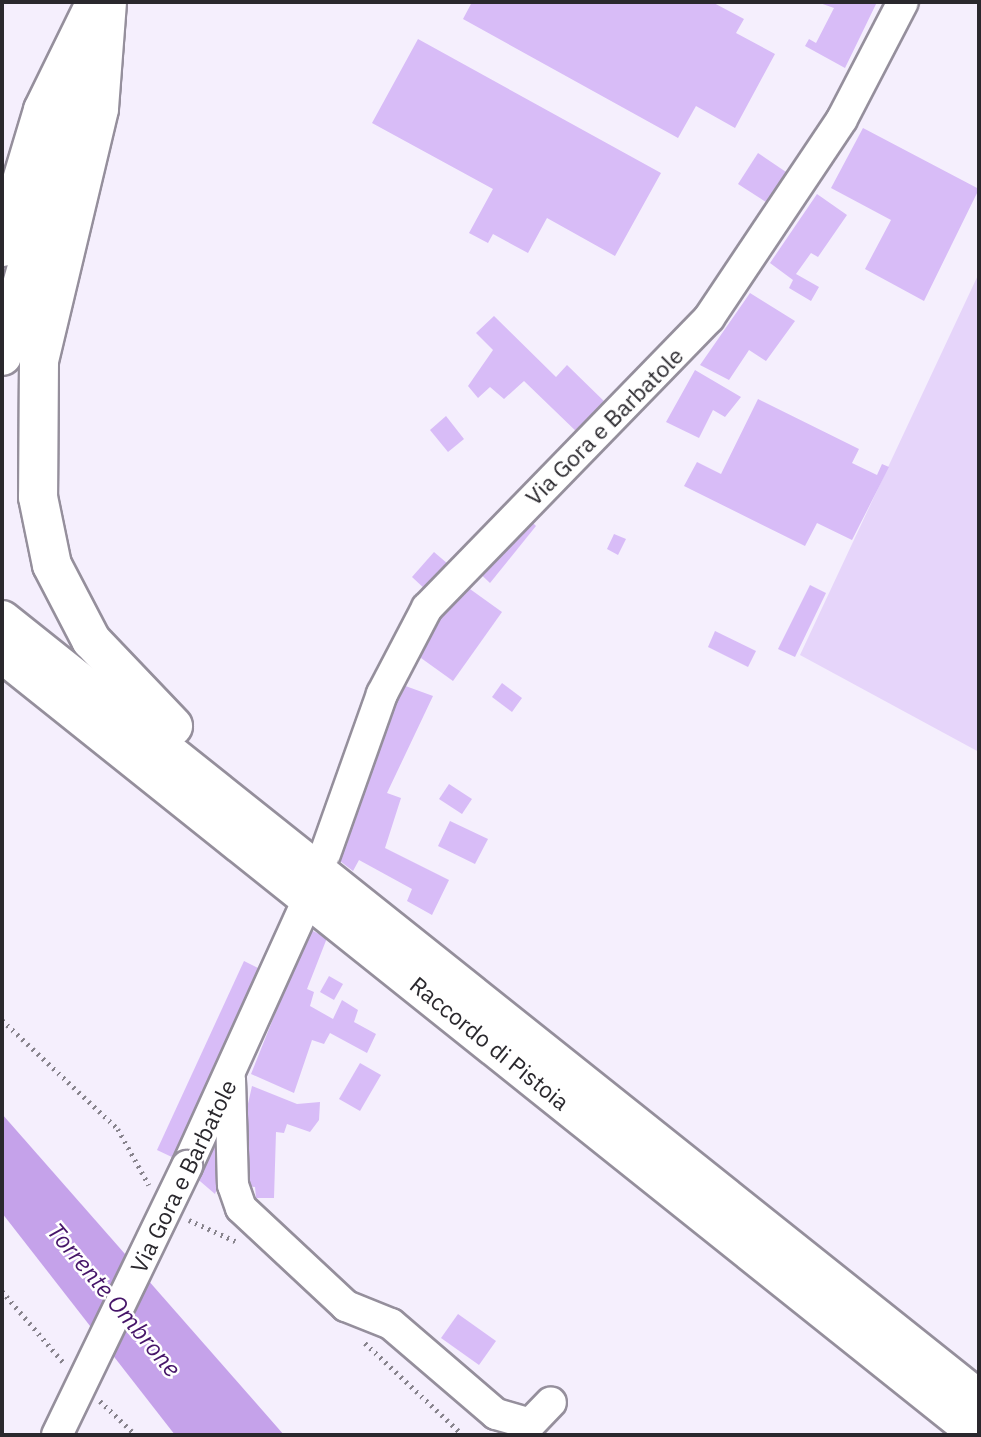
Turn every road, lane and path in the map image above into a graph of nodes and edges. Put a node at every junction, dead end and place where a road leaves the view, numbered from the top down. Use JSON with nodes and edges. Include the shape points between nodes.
{"nodes":[{"id":1,"x":96,"y":2,"type":"edge"},
{"id":2,"x":102,"y":2,"type":"edge"},
{"id":3,"x":107,"y":2,"type":"edge"},
{"id":4,"x":903,"y":2,"type":"edge"},
{"id":5,"x":2,"y":247,"type":"edge"},
{"id":6,"x":2,"y":356,"type":"edge"},
{"id":7,"x":2,"y":620,"type":"edge"},
{"id":8,"x":2,"y":653,"type":"edge"},
{"id":9,"x":2,"y":670,"type":"edge"},
{"id":10,"x":75,"y":710,"type":"junction"},
{"id":11,"x":257,"y":821,"type":"junction"},
{"id":12,"x":325,"y":854,"type":"dead end"},
{"id":13,"x":302,"y":913,"type":"dead end"},
{"id":14,"x":2,"y":1020,"type":"edge"},
{"id":15,"x":230,"y":1079,"type":"junction"},
{"id":16,"x":158,"y":1197,"type":"dead end"},
{"id":17,"x":177,"y":1212,"type":"dead end"},
{"id":18,"x":248,"y":1246,"type":"dead end"},
{"id":19,"x":358,"y":1337,"type":"dead end"},
{"id":20,"x":979,"y":1400,"type":"edge"},
{"id":21,"x":551,"y":1402,"type":"dead end"},
{"id":22,"x":979,"y":1434,"type":"edge"},
{"id":23,"x":57,"y":1435,"type":"edge"},
{"id":24,"x":463,"y":1435,"type":"edge"}],
"edges":[{"from":1,"to":5,"type":"highway","via":[[43,110]]},
{"from":2,"to":6,"type":"highway"},
{"from":3,"to":11,"type":"highway","via":[[99,109],[39,361],[34,444],[41,529],[91,640],[143,699],[235,783]]},
{"from":4,"to":12,"type":"street","name":"Via Gora e Barbatole","via":[[842,119],[709,318],[427,608],[382,694]]},
{"from":7,"to":11,"type":"highway","name":"Raccordo di Pistoia"},
{"from":8,"to":10,"type":"highway","name":"Raccordo di Pistoia"},
{"from":9,"to":10,"type":"highway"},
{"from":10,"to":22,"type":"highway","name":"Raccordo di Pistoia"},
{"from":11,"to":20,"type":"highway","name":"Raccordo di Pistoia"},
{"from":13,"to":15,"type":"street","name":"Via Gora e Barbatole"},
{"from":14,"to":16,"type":"path","via":[[118,1129]]},
{"from":15,"to":21,"type":"street","via":[[233,1185],[240,1208],[346,1306],[391,1324],[496,1414],[530,1424]]},
{"from":15,"to":23,"type":"street","name":"Via Gora e Barbatole","bridge":true},
{"from":17,"to":18,"type":"path"},
{"from":19,"to":24,"type":"path"}]}
